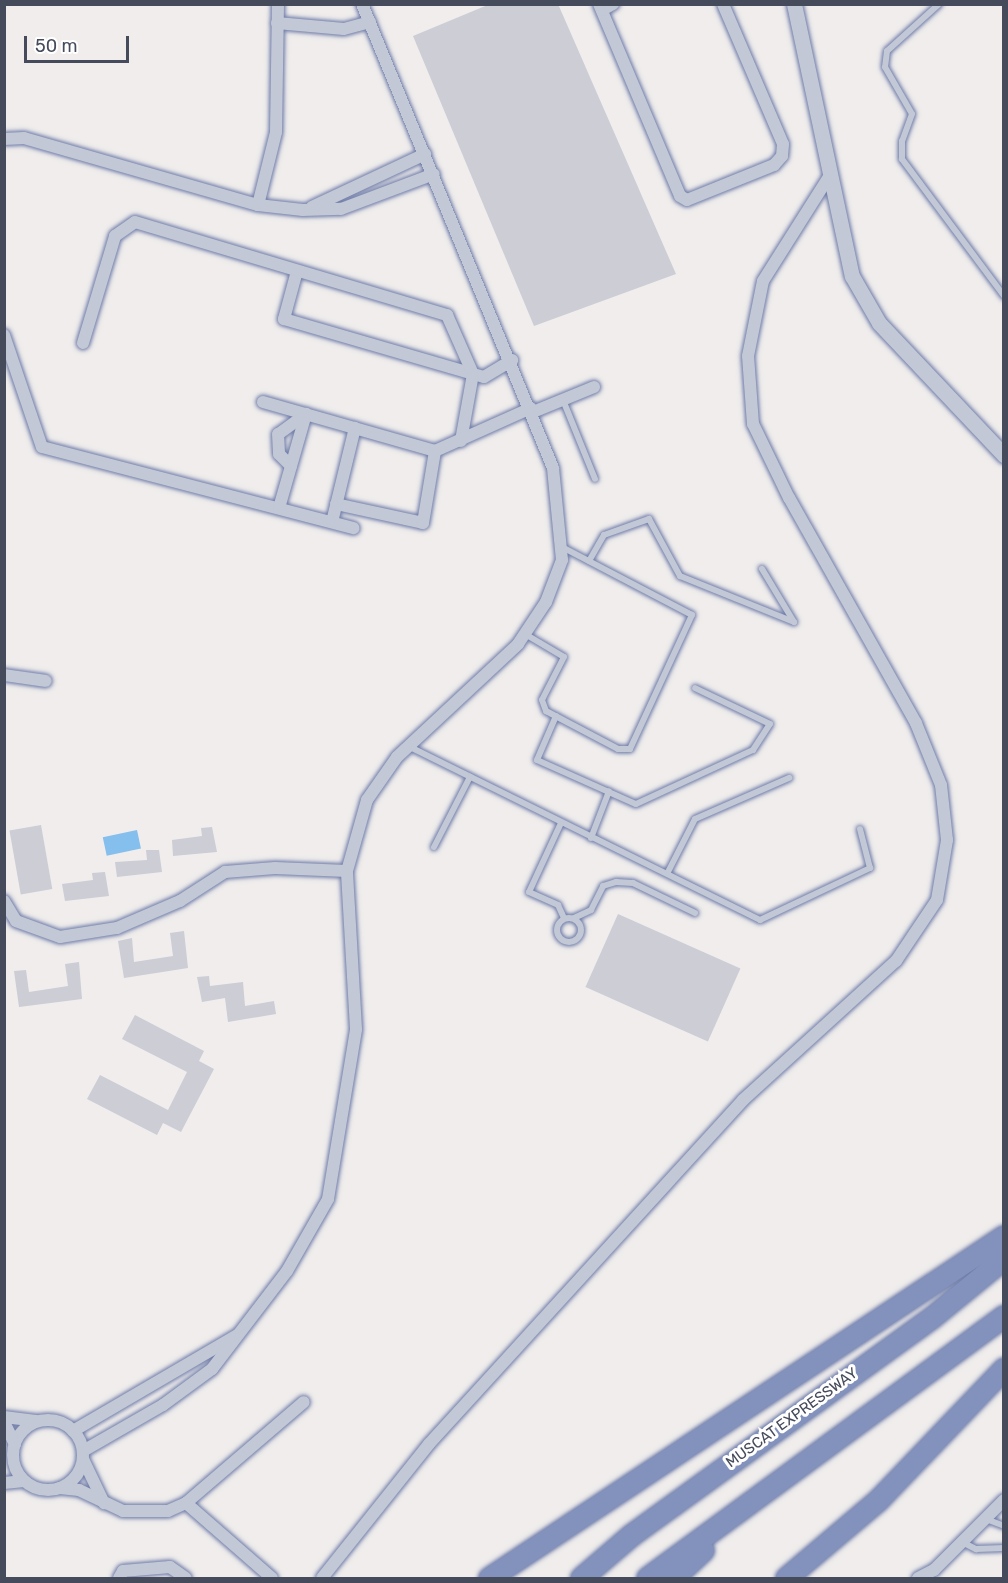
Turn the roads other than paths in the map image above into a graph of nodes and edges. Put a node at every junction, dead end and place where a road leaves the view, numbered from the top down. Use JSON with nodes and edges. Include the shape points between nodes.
{"nodes":[{"id":1,"x":278,"y":4,"type":"edge"},
{"id":2,"x":362,"y":4,"type":"edge"},
{"id":3,"x":723,"y":4,"type":"edge"},
{"id":4,"x":794,"y":4,"type":"edge"},
{"id":5,"x":939,"y":4,"type":"edge"},
{"id":6,"x":605,"y":6,"type":"edge"},
{"id":7,"x":370,"y":22,"type":"junction"},
{"id":8,"x":277,"y":23,"type":"junction"},
{"id":9,"x":4,"y":139,"type":"edge"},
{"id":10,"x":425,"y":154,"type":"junction"},
{"id":11,"x":434,"y":174,"type":"junction"},
{"id":12,"x":830,"y":175,"type":"junction"},
{"id":13,"x":258,"y":205,"type":"junction"},
{"id":14,"x":303,"y":210,"type":"junction"},
{"id":15,"x":297,"y":271,"type":"junction"},
{"id":16,"x":1004,"y":296,"type":"edge"},
{"id":17,"x":4,"y":335,"type":"edge"},
{"id":18,"x":83,"y":343,"type":"dead end"},
{"id":19,"x":512,"y":360,"type":"junction"},
{"id":20,"x":473,"y":374,"type":"junction"},
{"id":21,"x":594,"y":387,"type":"dead end"},
{"id":22,"x":563,"y":400,"type":"junction"},
{"id":23,"x":263,"y":402,"type":"dead end"},
{"id":24,"x":532,"y":410,"type":"junction"},
{"id":25,"x":306,"y":414,"type":"junction"},
{"id":26,"x":355,"y":428,"type":"junction"},
{"id":27,"x":461,"y":441,"type":"junction"},
{"id":28,"x":435,"y":451,"type":"junction"},
{"id":29,"x":1004,"y":455,"type":"edge"},
{"id":30,"x":291,"y":466,"type":"junction"},
{"id":31,"x":595,"y":479,"type":"dead end"},
{"id":32,"x":336,"y":504,"type":"junction"},
{"id":33,"x":279,"y":508,"type":"junction"},
{"id":34,"x":332,"y":522,"type":"junction"},
{"id":35,"x":354,"y":528,"type":"dead end"},
{"id":36,"x":562,"y":547,"type":"junction"},
{"id":37,"x":589,"y":561,"type":"junction"},
{"id":38,"x":762,"y":569,"type":"dead end"},
{"id":39,"x":525,"y":634,"type":"junction"},
{"id":40,"x":4,"y":675,"type":"edge"},
{"id":41,"x":46,"y":681,"type":"dead end"},
{"id":42,"x":695,"y":688,"type":"dead end"},
{"id":43,"x":556,"y":716,"type":"junction"},
{"id":44,"x":408,"y":746,"type":"junction"},
{"id":45,"x":470,"y":777,"type":"junction"},
{"id":46,"x":789,"y":778,"type":"dead end"},
{"id":47,"x":609,"y":791,"type":"junction"},
{"id":48,"x":561,"y":823,"type":"junction"},
{"id":49,"x":860,"y":829,"type":"dead end"},
{"id":50,"x":591,"y":838,"type":"junction"},
{"id":51,"x":434,"y":847,"type":"dead end"},
{"id":52,"x":347,"y":871,"type":"junction"},
{"id":53,"x":668,"y":872,"type":"junction"},
{"id":54,"x":4,"y":901,"type":"edge"},
{"id":55,"x":695,"y":913,"type":"dead end"},
{"id":56,"x":564,"y":918,"type":"junction"},
{"id":57,"x":574,"y":918,"type":"junction"},
{"id":58,"x":1004,"y":1236,"type":"edge"},
{"id":59,"x":1004,"y":1257,"type":"edge"},
{"id":60,"x":1004,"y":1316,"type":"edge"},
{"id":61,"x":237,"y":1335,"type":"junction"},
{"id":62,"x":1004,"y":1368,"type":"edge"},
{"id":63,"x":304,"y":1402,"type":"dead end"},
{"id":64,"x":4,"y":1417,"type":"edge"},
{"id":65,"x":43,"y":1421,"type":"junction"},
{"id":66,"x":4,"y":1422,"type":"edge"},
{"id":67,"x":73,"y":1431,"type":"junction"},
{"id":68,"x":83,"y":1455,"type":"junction"},
{"id":69,"x":11,"y":1456,"type":"edge"},
{"id":70,"x":24,"y":1481,"type":"junction"},
{"id":71,"x":4,"y":1483,"type":"edge"},
{"id":72,"x":60,"y":1488,"type":"junction"},
{"id":73,"x":1004,"y":1500,"type":"edge"},
{"id":74,"x":757,"y":1501,"type":"junction"},
{"id":75,"x":186,"y":1503,"type":"junction"},
{"id":76,"x":104,"y":1504,"type":"junction"},
{"id":77,"x":983,"y":1518,"type":"junction"},
{"id":78,"x":1004,"y":1526,"type":"edge"},
{"id":79,"x":630,"y":1535,"type":"junction"},
{"id":80,"x":958,"y":1541,"type":"junction"},
{"id":81,"x":1004,"y":1548,"type":"edge"},
{"id":82,"x":148,"y":1574,"type":"edge"},
{"id":83,"x":937,"y":1574,"type":"edge"},
{"id":84,"x":265,"y":1576,"type":"edge"},
{"id":85,"x":119,"y":1578,"type":"edge"},
{"id":86,"x":186,"y":1578,"type":"edge"},
{"id":87,"x":322,"y":1578,"type":"edge"},
{"id":88,"x":489,"y":1578,"type":"edge"},
{"id":89,"x":567,"y":1578,"type":"edge"},
{"id":90,"x":581,"y":1578,"type":"edge"},
{"id":91,"x":647,"y":1578,"type":"edge"},
{"id":92,"x":673,"y":1578,"type":"edge"},
{"id":93,"x":786,"y":1578,"type":"edge"},
{"id":94,"x":918,"y":1578,"type":"edge"}],
"edges":[{"from":1,"to":8,"type":"street"},
{"from":2,"to":7,"type":"street"},
{"from":3,"to":6,"type":"street","via":[[783,144],[782,156],[774,165],[687,200],[680,196]]},
{"from":4,"to":12,"type":"street"},
{"from":5,"to":16,"type":"lane","via":[[887,51],[885,67],[912,114],[902,141],[902,159]]},
{"from":7,"to":8,"type":"street","via":[[344,29]]},
{"from":7,"to":10,"type":"street"},
{"from":8,"to":13,"type":"street","via":[[276,132]]},
{"from":9,"to":13,"type":"street","via":[[24,138]]},
{"from":10,"to":11,"type":"street"},
{"from":10,"to":14,"type":"street"},
{"from":11,"to":14,"type":"street","via":[[342,209]]},
{"from":11,"to":19,"type":"street"},
{"from":12,"to":29,"type":"street","via":[[852,276],[879,323]]},
{"from":12,"to":87,"type":"street","via":[[763,282],[748,356],[753,424],[789,498],[916,723],[941,785],[947,840],[937,900],[896,961],[743,1100],[437,1435]]},
{"from":13,"to":14,"type":"street"},
{"from":15,"to":18,"type":"street","via":[[135,222],[115,236]]},
{"from":15,"to":20,"type":"street","via":[[447,315]]},
{"from":15,"to":20,"type":"street","via":[[284,319]]},
{"from":17,"to":33,"type":"street","via":[[42,447]]},
{"from":19,"to":20,"type":"street","via":[[484,377]]},
{"from":19,"to":24,"type":"street"},
{"from":20,"to":27,"type":"street"},
{"from":21,"to":22,"type":"street"},
{"from":22,"to":24,"type":"street"},
{"from":22,"to":31,"type":"lane"},
{"from":23,"to":25,"type":"street"},
{"from":24,"to":27,"type":"street"},
{"from":24,"to":36,"type":"street","via":[[554,468]]},
{"from":25,"to":26,"type":"street"},
{"from":25,"to":30,"type":"street"},
{"from":25,"to":30,"type":"street","via":[[278,435],[279,454]]},
{"from":26,"to":28,"type":"street"},
{"from":26,"to":32,"type":"street"},
{"from":27,"to":28,"type":"street"},
{"from":28,"to":32,"type":"street","via":[[423,523]]},
{"from":30,"to":33,"type":"street"},
{"from":32,"to":34,"type":"street"},
{"from":33,"to":34,"type":"street"},
{"from":34,"to":35,"type":"street"},
{"from":36,"to":37,"type":"lane"},
{"from":36,"to":39,"type":"street","via":[[562,560],[546,602]]},
{"from":37,"to":38,"type":"lane","via":[[604,535],[649,519],[680,576],[794,622]]},
{"from":37,"to":43,"type":"lane","via":[[686,609],[693,621],[630,749],[618,749]]},
{"from":39,"to":43,"type":"lane","via":[[564,657],[542,700],[542,706]]},
{"from":39,"to":44,"type":"street"},
{"from":40,"to":41,"type":"street"},
{"from":42,"to":47,"type":"lane","via":[[770,724],[753,750],[636,804]]},
{"from":43,"to":47,"type":"lane","via":[[537,760]]},
{"from":44,"to":45,"type":"lane"},
{"from":44,"to":52,"type":"street","via":[[367,800]]},
{"from":45,"to":48,"type":"lane"},
{"from":45,"to":51,"type":"lane"},
{"from":46,"to":53,"type":"lane","via":[[695,819]]},
{"from":47,"to":50,"type":"lane"},
{"from":48,"to":50,"type":"lane"},
{"from":48,"to":56,"type":"lane","via":[[529,892],[558,905]]},
{"from":49,"to":53,"type":"lane","via":[[870,868],[760,920]]},
{"from":50,"to":53,"type":"lane"},
{"from":52,"to":54,"type":"street","via":[[275,868],[225,872],[180,901],[117,928],[60,937],[16,921]]},
{"from":52,"to":61,"type":"street","via":[[356,1029],[328,1199],[287,1270]]},
{"from":55,"to":57,"type":"lane","via":[[633,883],[615,882],[603,886],[591,910]]},
{"from":56,"to":57,"type":"lane"},
{"from":56,"to":57,"type":"lane","via":[[558,924],[558,934],[565,941],[575,942],[581,925]]},
{"from":58,"to":88,"type":"highway"},
{"from":59,"to":79,"type":"highway","name":"MUSCAT EXPRESSWAY","via":[[931,1318]]},
{"from":60,"to":74,"type":"highway"},
{"from":61,"to":67,"type":"street"},
{"from":61,"to":68,"type":"street","via":[[212,1369],[190,1387]]},
{"from":62,"to":93,"type":"highway","via":[[878,1500]]},
{"from":63,"to":75,"type":"street"},
{"from":64,"to":65,"type":"street"},
{"from":65,"to":67,"type":"street","via":[[56,1421]]},
{"from":65,"to":69,"type":"street","via":[[30,1425]]},
{"from":66,"to":69,"type":"street"},
{"from":67,"to":68,"type":"street"},
{"from":68,"to":72,"type":"street","via":[[72,1481]]},
{"from":68,"to":76,"type":"street"},
{"from":69,"to":70,"type":"street"},
{"from":70,"to":71,"type":"street"},
{"from":70,"to":72,"type":"street","via":[[48,1490]]},
{"from":72,"to":76,"type":"street","via":[[79,1490]]},
{"from":73,"to":77,"type":"street"},
{"from":74,"to":91,"type":"highway"},
{"from":74,"to":92,"type":"highway"},
{"from":75,"to":76,"type":"street","via":[[145,1514]]},
{"from":75,"to":84,"type":"street"},
{"from":77,"to":78,"type":"lane"},
{"from":77,"to":80,"type":"street"},
{"from":79,"to":89,"type":"highway"},
{"from":79,"to":90,"type":"highway","name":"MUSCAT EXPRESSWAY"},
{"from":80,"to":81,"type":"lane","via":[[976,1549]]},
{"from":80,"to":83,"type":"street"},
{"from":82,"to":85,"type":"street","via":[[123,1571]]},
{"from":82,"to":86,"type":"street","via":[[174,1568]]},
{"from":83,"to":94,"type":"street"}]}
